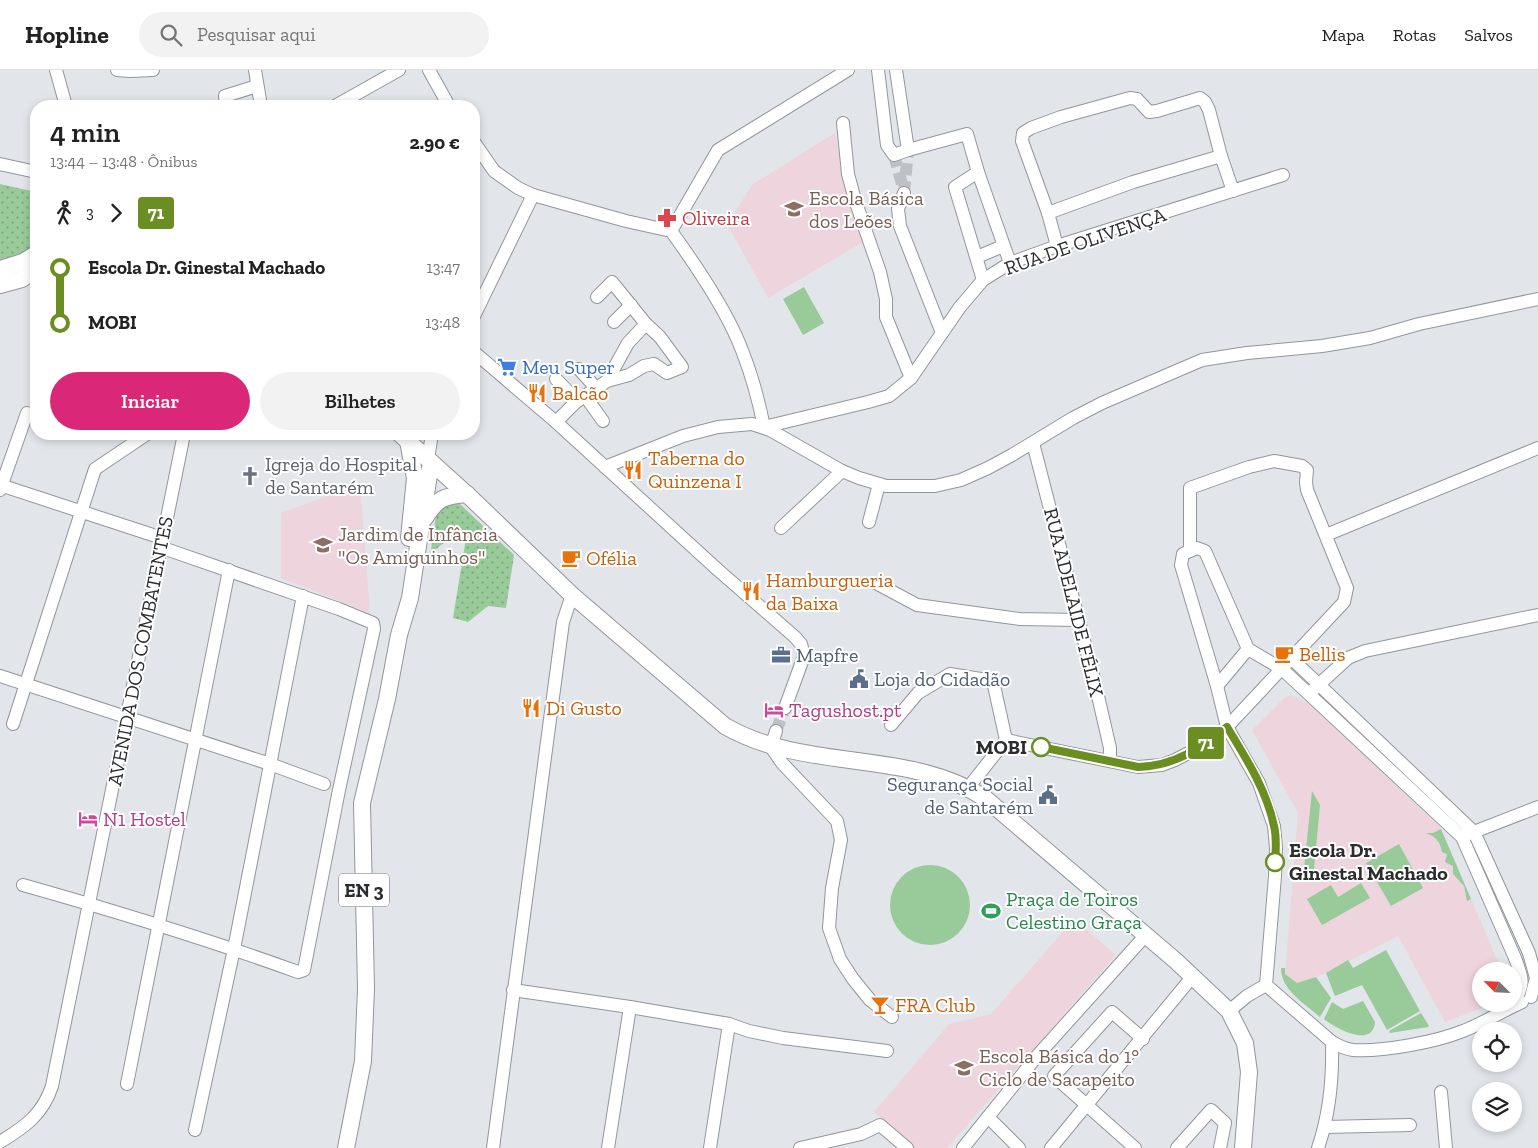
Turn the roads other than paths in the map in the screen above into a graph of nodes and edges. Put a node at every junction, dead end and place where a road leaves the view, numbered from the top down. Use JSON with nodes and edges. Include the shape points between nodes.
{"nodes":[{"id":1,"x":56,"y":70,"type":"edge"},
{"id":2,"x":117,"y":70,"type":"edge"},
{"id":3,"x":153,"y":70,"type":"edge"},
{"id":4,"x":255,"y":70,"type":"edge"},
{"id":5,"x":399,"y":70,"type":"edge"},
{"id":6,"x":430,"y":70,"type":"edge"},
{"id":7,"x":848,"y":70,"type":"edge"},
{"id":8,"x":878,"y":70,"type":"edge"},
{"id":9,"x":896,"y":70,"type":"edge"},
{"id":10,"x":382,"y":75,"type":"edge"},
{"id":11,"x":257,"y":86,"type":"junction"},
{"id":12,"x":64,"y":100,"type":"edge"},
{"id":13,"x":225,"y":100,"type":"edge"},
{"id":14,"x":260,"y":100,"type":"edge"},
{"id":15,"x":345,"y":100,"type":"edge"},
{"id":16,"x":446,"y":100,"type":"edge"},
{"id":17,"x":843,"y":123,"type":"dead end"},
{"id":18,"x":480,"y":150,"type":"edge"},
{"id":19,"x":908,"y":150,"type":"junction"},
{"id":20,"x":1221,"y":156,"type":"junction"},
{"id":21,"x":0,"y":164,"type":"edge"},
{"id":22,"x":30,"y":171,"type":"edge"},
{"id":23,"x":978,"y":172,"type":"junction"},
{"id":24,"x":1283,"y":175,"type":"dead end"},
{"id":25,"x":1233,"y":191,"type":"junction"},
{"id":26,"x":904,"y":193,"type":"tunnel mouth"},
{"id":27,"x":533,"y":195,"type":"junction"},
{"id":28,"x":1048,"y":213,"type":"junction"},
{"id":29,"x":671,"y":231,"type":"junction"},
{"id":30,"x":1003,"y":246,"type":"junction"},
{"id":31,"x":1057,"y":246,"type":"junction"},
{"id":32,"x":977,"y":257,"type":"junction"},
{"id":33,"x":30,"y":258,"type":"edge"},
{"id":34,"x":1010,"y":263,"type":"junction"},
{"id":35,"x":0,"y":270,"type":"edge"},
{"id":36,"x":30,"y":273,"type":"edge"},
{"id":37,"x":983,"y":280,"type":"junction"},
{"id":38,"x":0,"y":285,"type":"edge"},
{"id":39,"x":597,"y":297,"type":"dead end"},
{"id":40,"x":1538,"y":299,"type":"edge"},
{"id":41,"x":480,"y":304,"type":"edge"},
{"id":42,"x":631,"y":305,"type":"junction"},
{"id":43,"x":614,"y":322,"type":"dead end"},
{"id":44,"x":646,"y":324,"type":"junction"},
{"id":45,"x":942,"y":334,"type":"junction"},
{"id":46,"x":480,"y":357,"type":"edge"},
{"id":47,"x":579,"y":369,"type":"dead end"},
{"id":48,"x":911,"y":378,"type":"junction"},
{"id":49,"x":556,"y":379,"type":"dead end"},
{"id":50,"x":602,"y":385,"type":"junction"},
{"id":51,"x":581,"y":399,"type":"junction"},
{"id":52,"x":27,"y":413,"type":"dead end"},
{"id":53,"x":603,"y":421,"type":"dead end"},
{"id":54,"x":556,"y":422,"type":"junction"},
{"id":55,"x":764,"y":427,"type":"junction"},
{"id":56,"x":138,"y":440,"type":"edge"},
{"id":57,"x":183,"y":440,"type":"edge"},
{"id":58,"x":405,"y":440,"type":"edge"},
{"id":59,"x":407,"y":440,"type":"edge"},
{"id":60,"x":431,"y":440,"type":"edge"},
{"id":61,"x":1033,"y":443,"type":"junction"},
{"id":62,"x":1538,"y":448,"type":"edge"},
{"id":63,"x":429,"y":460,"type":"junction"},
{"id":64,"x":605,"y":467,"type":"junction"},
{"id":65,"x":842,"y":471,"type":"junction"},
{"id":66,"x":879,"y":484,"type":"junction"},
{"id":67,"x":1,"y":487,"type":"edge"},
{"id":68,"x":467,"y":494,"type":"junction"},
{"id":69,"x":81,"y":511,"type":"junction"},
{"id":70,"x":422,"y":522,"type":"junction"},
{"id":71,"x":869,"y":522,"type":"dead end"},
{"id":72,"x":781,"y":528,"type":"dead end"},
{"id":73,"x":1326,"y":534,"type":"junction"},
{"id":74,"x":161,"y":542,"type":"junction"},
{"id":75,"x":1190,"y":550,"type":"junction"},
{"id":76,"x":229,"y":570,"type":"junction"},
{"id":77,"x":876,"y":583,"type":"dead end"},
{"id":78,"x":572,"y":595,"type":"junction"},
{"id":79,"x":303,"y":596,"type":"junction"},
{"id":80,"x":1538,"y":615,"type":"edge"},
{"id":81,"x":1079,"y":620,"type":"junction"},
{"id":82,"x":399,"y":635,"type":"junction"},
{"id":83,"x":1248,"y":649,"type":"junction"},
{"id":84,"x":1292,"y":659,"type":"junction"},
{"id":85,"x":1282,"y":669,"type":"junction"},
{"id":86,"x":0,"y":676,"type":"edge"},
{"id":87,"x":25,"y":684,"type":"junction"},
{"id":88,"x":1319,"y":684,"type":"junction"},
{"id":89,"x":1216,"y":686,"type":"junction"},
{"id":90,"x":1309,"y":694,"type":"junction"},
{"id":91,"x":786,"y":708,"type":"tunnel mouth"},
{"id":92,"x":127,"y":717,"type":"junction"},
{"id":93,"x":13,"y":724,"type":"dead end"},
{"id":94,"x":891,"y":725,"type":"dead end"},
{"id":95,"x":1227,"y":727,"type":"junction"},
{"id":96,"x":774,"y":739,"type":"junction"},
{"id":97,"x":196,"y":740,"type":"junction"},
{"id":98,"x":1006,"y":740,"type":"junction"},
{"id":99,"x":1110,"y":761,"type":"junction"},
{"id":100,"x":270,"y":764,"type":"junction"},
{"id":101,"x":324,"y":784,"type":"dead end"},
{"id":102,"x":968,"y":788,"type":"junction"},
{"id":103,"x":1538,"y":807,"type":"edge"},
{"id":104,"x":1474,"y":832,"type":"junction"},
{"id":105,"x":1462,"y":837,"type":"junction"},
{"id":106,"x":23,"y":885,"type":"dead end"},
{"id":107,"x":88,"y":904,"type":"junction"},
{"id":108,"x":158,"y":925,"type":"junction"},
{"id":109,"x":1145,"y":936,"type":"junction"},
{"id":110,"x":234,"y":949,"type":"junction"},
{"id":111,"x":1533,"y":951,"type":"edge"},
{"id":112,"x":1515,"y":958,"type":"junction"},
{"id":113,"x":1517,"y":962,"type":"edge"},
{"id":114,"x":1193,"y":976,"type":"junction"},
{"id":115,"x":1266,"y":985,"type":"junction"},
{"id":116,"x":513,"y":990,"type":"junction"},
{"id":117,"x":1534,"y":994,"type":"edge"},
{"id":118,"x":1522,"y":1000,"type":"edge"},
{"id":119,"x":630,"y":1007,"type":"junction"},
{"id":120,"x":1229,"y":1011,"type":"junction"},
{"id":121,"x":1499,"y":1012,"type":"edge"},
{"id":122,"x":892,"y":1017,"type":"dead end"},
{"id":123,"x":730,"y":1024,"type":"junction"},
{"id":124,"x":1143,"y":1038,"type":"junction"},
{"id":125,"x":1332,"y":1042,"type":"junction"},
{"id":126,"x":887,"y":1051,"type":"dead end"},
{"id":127,"x":127,"y":1084,"type":"dead end"},
{"id":128,"x":1442,"y":1092,"type":"dead end"},
{"id":129,"x":1086,"y":1106,"type":"junction"},
{"id":130,"x":988,"y":1117,"type":"junction"},
{"id":131,"x":1410,"y":1125,"type":"dead end"},
{"id":132,"x":1325,"y":1127,"type":"junction"},
{"id":133,"x":195,"y":1130,"type":"dead end"},
{"id":134,"x":0,"y":1142,"type":"edge"},
{"id":135,"x":346,"y":1148,"type":"edge"},
{"id":136,"x":493,"y":1148,"type":"edge"},
{"id":137,"x":608,"y":1148,"type":"edge"},
{"id":138,"x":710,"y":1148,"type":"edge"},
{"id":139,"x":800,"y":1148,"type":"edge"},
{"id":140,"x":907,"y":1148,"type":"edge"},
{"id":141,"x":963,"y":1148,"type":"edge"},
{"id":142,"x":1019,"y":1148,"type":"edge"},
{"id":143,"x":1051,"y":1148,"type":"edge"},
{"id":144,"x":1135,"y":1148,"type":"edge"},
{"id":145,"x":1177,"y":1148,"type":"edge"},
{"id":146,"x":1220,"y":1148,"type":"edge"},
{"id":147,"x":1243,"y":1148,"type":"edge"},
{"id":148,"x":1318,"y":1148,"type":"edge"},
{"id":149,"x":1446,"y":1148,"type":"edge"}],
"edges":[{"from":1,"to":12,"type":"street"},
{"from":2,"to":3,"type":"street"},
{"from":4,"to":11,"type":"street"},
{"from":5,"to":10,"type":"street"},
{"from":6,"to":16,"type":"street"},
{"from":7,"to":29,"type":"street","via":[[718,150]]},
{"from":8,"to":19,"type":"street","via":[[887,145],[894,155]]},
{"from":9,"to":19,"type":"street"},
{"from":10,"to":15,"type":"street"},
{"from":11,"to":13,"type":"street","via":[[225,96]]},
{"from":11,"to":14,"type":"street"},
{"from":17,"to":48,"type":"street","via":[[848,174],[880,272],[886,316]]},
{"from":18,"to":27,"type":"street","via":[[494,170]]},
{"from":19,"to":23,"type":"street","via":[[967,134]]},
{"from":20,"to":25,"type":"street"},
{"from":20,"to":28,"type":"street","via":[[1133,182]]},
{"from":20,"to":28,"type":"street","via":[[1209,110],[1200,98],[1148,112],[1136,99],[1130,98],[1061,117],[1031,128],[1023,133],[1022,140]]},
{"from":21,"to":22,"type":"street"},
{"from":23,"to":30,"type":"street"},
{"from":23,"to":32,"type":"street","via":[[955,187]]},
{"from":24,"to":25,"type":"street","name":"RUA DE OLIVENÇA"},
{"from":25,"to":31,"type":"street","name":"RUA DE OLIVENÇA"},
{"from":26,"to":45,"type":"street","via":[[898,209],[900,226]]},
{"from":27,"to":29,"type":"street"},
{"from":27,"to":41,"type":"street"},
{"from":28,"to":31,"type":"street"},
{"from":29,"to":55,"type":"street","via":[[721,309],[743,352]]},
{"from":30,"to":32,"type":"street"},
{"from":30,"to":34,"type":"street"},
{"from":31,"to":34,"type":"street","name":"RUA DE OLIVENÇA"},
{"from":32,"to":37,"type":"street"},
{"from":33,"to":35,"type":"main road"},
{"from":34,"to":37,"type":"street","name":"RUA DE OLIVENÇA"},
{"from":36,"to":38,"type":"main road"},
{"from":37,"to":45,"type":"street","name":"RUA DE OLIVENÇA"},
{"from":39,"to":42,"type":"street","via":[[612,282]]},
{"from":40,"to":61,"type":"street","via":[[1419,324],[1370,338],[1202,360],[1102,403]]},
{"from":42,"to":43,"type":"street"},
{"from":42,"to":44,"type":"street"},
{"from":44,"to":50,"type":"street","via":[[628,343]]},
{"from":44,"to":50,"type":"street","via":[[682,367],[667,373],[654,364],[644,366]]},
{"from":45,"to":48,"type":"street","name":"RUA DE OLIVENÇA"},
{"from":46,"to":54,"type":"street"},
{"from":47,"to":50,"type":"street"},
{"from":48,"to":55,"type":"street","name":"RUA DE OLIVENÇA","via":[[890,396]]},
{"from":49,"to":51,"type":"street"},
{"from":50,"to":51,"type":"street"},
{"from":51,"to":53,"type":"street"},
{"from":51,"to":54,"type":"street"},
{"from":52,"to":67,"type":"street"},
{"from":54,"to":64,"type":"street"},
{"from":55,"to":64,"type":"street","via":[[752,424],[699,431]]},
{"from":55,"to":65,"type":"street"},
{"from":56,"to":69,"type":"street","via":[[95,469]]},
{"from":57,"to":74,"type":"street","name":"AVENIDA DOS COMBATENTES"},
{"from":58,"to":82,"type":"main road","number":"EN 3","via":[[414,468],[415,488]]},
{"from":59,"to":63,"type":"main road","number":"EN 3"},
{"from":60,"to":63,"type":"street"},
{"from":61,"to":66,"type":"street","via":[[988,468],[946,484],[921,487]]},
{"from":61,"to":81,"type":"street","name":"RUA ADELAIDE FÉLIX"},
{"from":62,"to":73,"type":"street"},
{"from":63,"to":68,"type":"main road"},
{"from":63,"to":70,"type":"main road","number":"EN 3"},
{"from":64,"to":91,"type":"street","via":[[801,644],[804,656]]},
{"from":65,"to":66,"type":"street"},
{"from":65,"to":72,"type":"street"},
{"from":66,"to":71,"type":"street"},
{"from":67,"to":69,"type":"street"},
{"from":68,"to":70,"type":"main road","via":[[440,499]]},
{"from":68,"to":78,"type":"main road"},
{"from":69,"to":74,"type":"street"},
{"from":69,"to":87,"type":"street"},
{"from":70,"to":82,"type":"main road","number":"EN 3","via":[[410,598]]},
{"from":73,"to":75,"type":"street","via":[[1307,490],[1307,470],[1302,466],[1274,461],[1190,488]]},
{"from":73,"to":84,"type":"street","via":[[1347,588],[1344,602]]},
{"from":74,"to":76,"type":"street"},
{"from":74,"to":92,"type":"street","name":"AVENIDA DOS COMBATENTES"},
{"from":75,"to":83,"type":"street","via":[[1201,548],[1205,551]]},
{"from":75,"to":89,"type":"street","via":[[1183,554],[1181,565]]},
{"from":76,"to":79,"type":"street"},
{"from":76,"to":97,"type":"street"},
{"from":77,"to":81,"type":"street","via":[[917,605],[1020,619]]},
{"from":78,"to":96,"type":"main road","via":[[725,726],[742,736]]},
{"from":78,"to":116,"type":"street","via":[[563,622]]},
{"from":79,"to":100,"type":"street"},
{"from":79,"to":110,"type":"street","via":[[373,623],[374,629],[305,965],[298,972]]},
{"from":80,"to":88,"type":"street","via":[[1365,651],[1348,658]]},
{"from":81,"to":99,"type":"street","name":"RUA ADELAIDE FÉLIX","via":[[1104,720]]},
{"from":82,"to":135,"type":"main road","number":"EN 3","via":[[362,803],[366,989],[363,1061]]},
{"from":83,"to":85,"type":"street"},
{"from":83,"to":89,"type":"street"},
{"from":84,"to":85,"type":"street"},
{"from":84,"to":88,"type":"street"},
{"from":85,"to":90,"type":"street"},
{"from":85,"to":95,"type":"street"},
{"from":86,"to":87,"type":"street"},
{"from":87,"to":92,"type":"street"},
{"from":87,"to":93,"type":"street"},
{"from":88,"to":90,"type":"street"},
{"from":88,"to":104,"type":"street"},
{"from":89,"to":95,"type":"street"},
{"from":90,"to":105,"type":"street"},
{"from":92,"to":97,"type":"street"},
{"from":92,"to":107,"type":"street","name":"AVENIDA DOS COMBATENTES"},
{"from":94,"to":98,"type":"street","via":[[918,693],[950,674],[993,681]]},
{"from":95,"to":99,"type":"street","via":[[1200,747],[1162,765],[1138,767]]},
{"from":95,"to":115,"type":"street","via":[[1259,784],[1274,826],[1275,876]]},
{"from":96,"to":102,"type":"main road","via":[[828,757],[925,772]]},
{"from":96,"to":122,"type":"street","via":[[782,763],[837,821],[841,840],[829,928],[840,958],[853,979],[870,1000]]},
{"from":97,"to":100,"type":"street"},
{"from":97,"to":108,"type":"street"},
{"from":98,"to":99,"type":"street"},
{"from":98,"to":102,"type":"street"},
{"from":100,"to":101,"type":"street"},
{"from":100,"to":110,"type":"street"},
{"from":102,"to":109,"type":"main road"},
{"from":103,"to":104,"type":"street"},
{"from":104,"to":105,"type":"street"},
{"from":104,"to":111,"type":"street"},
{"from":105,"to":112,"type":"street"},
{"from":106,"to":107,"type":"street"},
{"from":107,"to":108,"type":"street"},
{"from":107,"to":134,"type":"street","name":"AVENIDA DOS COMBATENTES","via":[[50,1091],[40,1112]]},
{"from":108,"to":110,"type":"street"},
{"from":108,"to":127,"type":"street"},
{"from":109,"to":114,"type":"main road"},
{"from":109,"to":130,"type":"street","via":[[1037,1056]]},
{"from":110,"to":133,"type":"street"},
{"from":111,"to":112,"type":"street"},
{"from":111,"to":117,"type":"street"},
{"from":112,"to":113,"type":"street"},
{"from":114,"to":120,"type":"main road"},
{"from":114,"to":124,"type":"street"},
{"from":115,"to":120,"type":"street"},
{"from":115,"to":125,"type":"street"},
{"from":116,"to":119,"type":"street"},
{"from":116,"to":136,"type":"street"},
{"from":117,"to":118,"type":"street"},
{"from":119,"to":123,"type":"street"},
{"from":119,"to":137,"type":"street"},
{"from":120,"to":147,"type":"main road","via":[[1245,1043],[1250,1072]]},
{"from":121,"to":125,"type":"street","via":[[1463,1032],[1438,1040],[1353,1050]]},
{"from":123,"to":126,"type":"street","via":[[783,1038]]},
{"from":123,"to":138,"type":"street"},
{"from":124,"to":129,"type":"street"},
{"from":124,"to":129,"type":"street","via":[[1112,1012],[1054,1076]]},
{"from":125,"to":132,"type":"street","via":[[1333,1081]]},
{"from":128,"to":149,"type":"street"},
{"from":129,"to":143,"type":"street"},
{"from":129,"to":144,"type":"street"},
{"from":130,"to":141,"type":"street"},
{"from":130,"to":142,"type":"street"},
{"from":131,"to":132,"type":"street"},
{"from":132,"to":148,"type":"street"},
{"from":139,"to":140,"type":"street","via":[[861,1134],[880,1125]]},
{"from":145,"to":146,"type":"street","via":[[1211,1110],[1225,1123]]}]}
